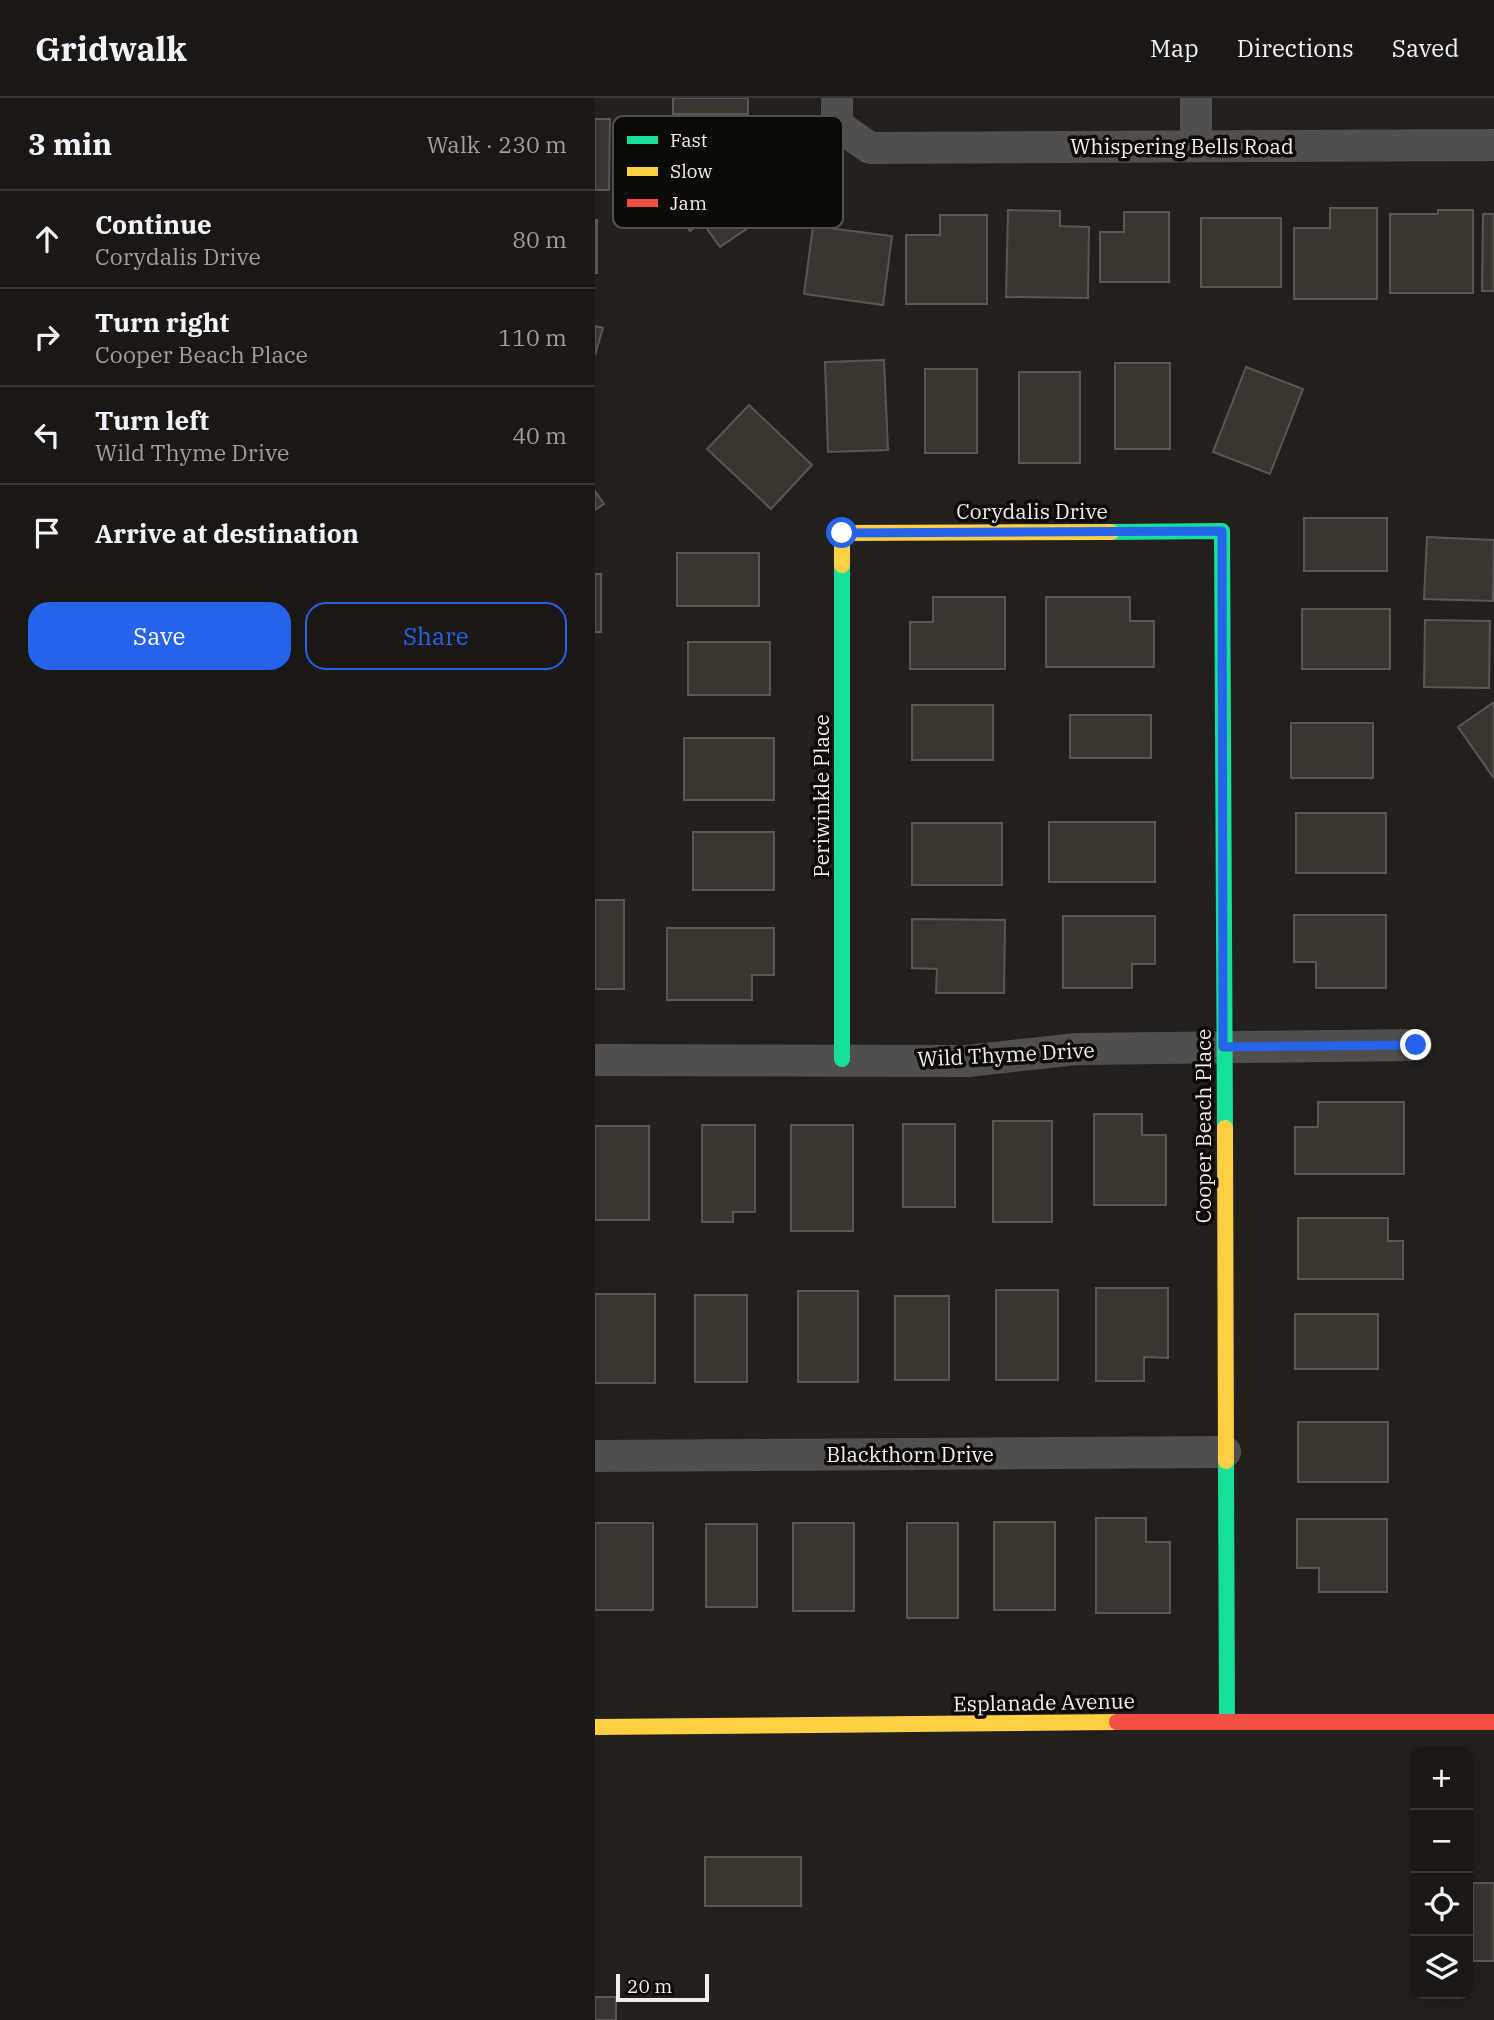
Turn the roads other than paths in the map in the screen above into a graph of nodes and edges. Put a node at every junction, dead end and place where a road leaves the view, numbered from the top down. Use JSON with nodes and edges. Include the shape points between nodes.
{"nodes":[{"id":1,"x":837,"y":98,"type":"edge"},
{"id":2,"x":1196,"y":98,"type":"edge"},
{"id":3,"x":837,"y":116,"type":"edge"},
{"id":4,"x":843,"y":129,"type":"edge"},
{"id":5,"x":1494,"y":145,"type":"edge"},
{"id":6,"x":1196,"y":146,"type":"junction"},
{"id":7,"x":1222,"y":531,"type":"joint"},
{"id":8,"x":842,"y":533,"type":"joint"},
{"id":9,"x":1416,"y":1045,"type":"dead end"},
{"id":10,"x":1223,"y":1047,"type":"junction"},
{"id":11,"x":842,"y":1059,"type":"junction"},
{"id":12,"x":595,"y":1060,"type":"edge"},
{"id":13,"x":1225,"y":1452,"type":"junction"},
{"id":14,"x":595,"y":1456,"type":"edge"},
{"id":15,"x":1227,"y":1721,"type":"junction"},
{"id":16,"x":1494,"y":1723,"type":"edge"},
{"id":17,"x":595,"y":1727,"type":"edge"}],
"edges":[{"from":1,"to":3,"type":"street","name":"Whispering Bells Road"},
{"from":2,"to":6,"type":"street"},
{"from":4,"to":6,"type":"street","name":"Whispering Bells Road","via":[[870,148]]},
{"from":5,"to":6,"type":"street","name":"Whispering Bells Road"},
{"from":7,"to":8,"type":"street","name":"Corydalis Drive"},
{"from":7,"to":10,"type":"street","name":"Cooper Beach Place"},
{"from":8,"to":11,"type":"street","name":"Periwinkle Place"},
{"from":9,"to":10,"type":"street","name":"Wild Thyme Drive"},
{"from":10,"to":11,"type":"street","name":"Wild Thyme Drive","via":[[1076,1049],[968,1061]]},
{"from":10,"to":13,"type":"street","name":"Cooper Beach Place"},
{"from":11,"to":12,"type":"street","name":"Wild Thyme Drive"},
{"from":13,"to":14,"type":"street","name":"Blackthorn Drive"},
{"from":13,"to":15,"type":"street","name":"Cooper Beach Place"},
{"from":15,"to":16,"type":"street","name":"Esplanade Avenue"},
{"from":15,"to":17,"type":"street","name":"Esplanade Avenue"}]}
